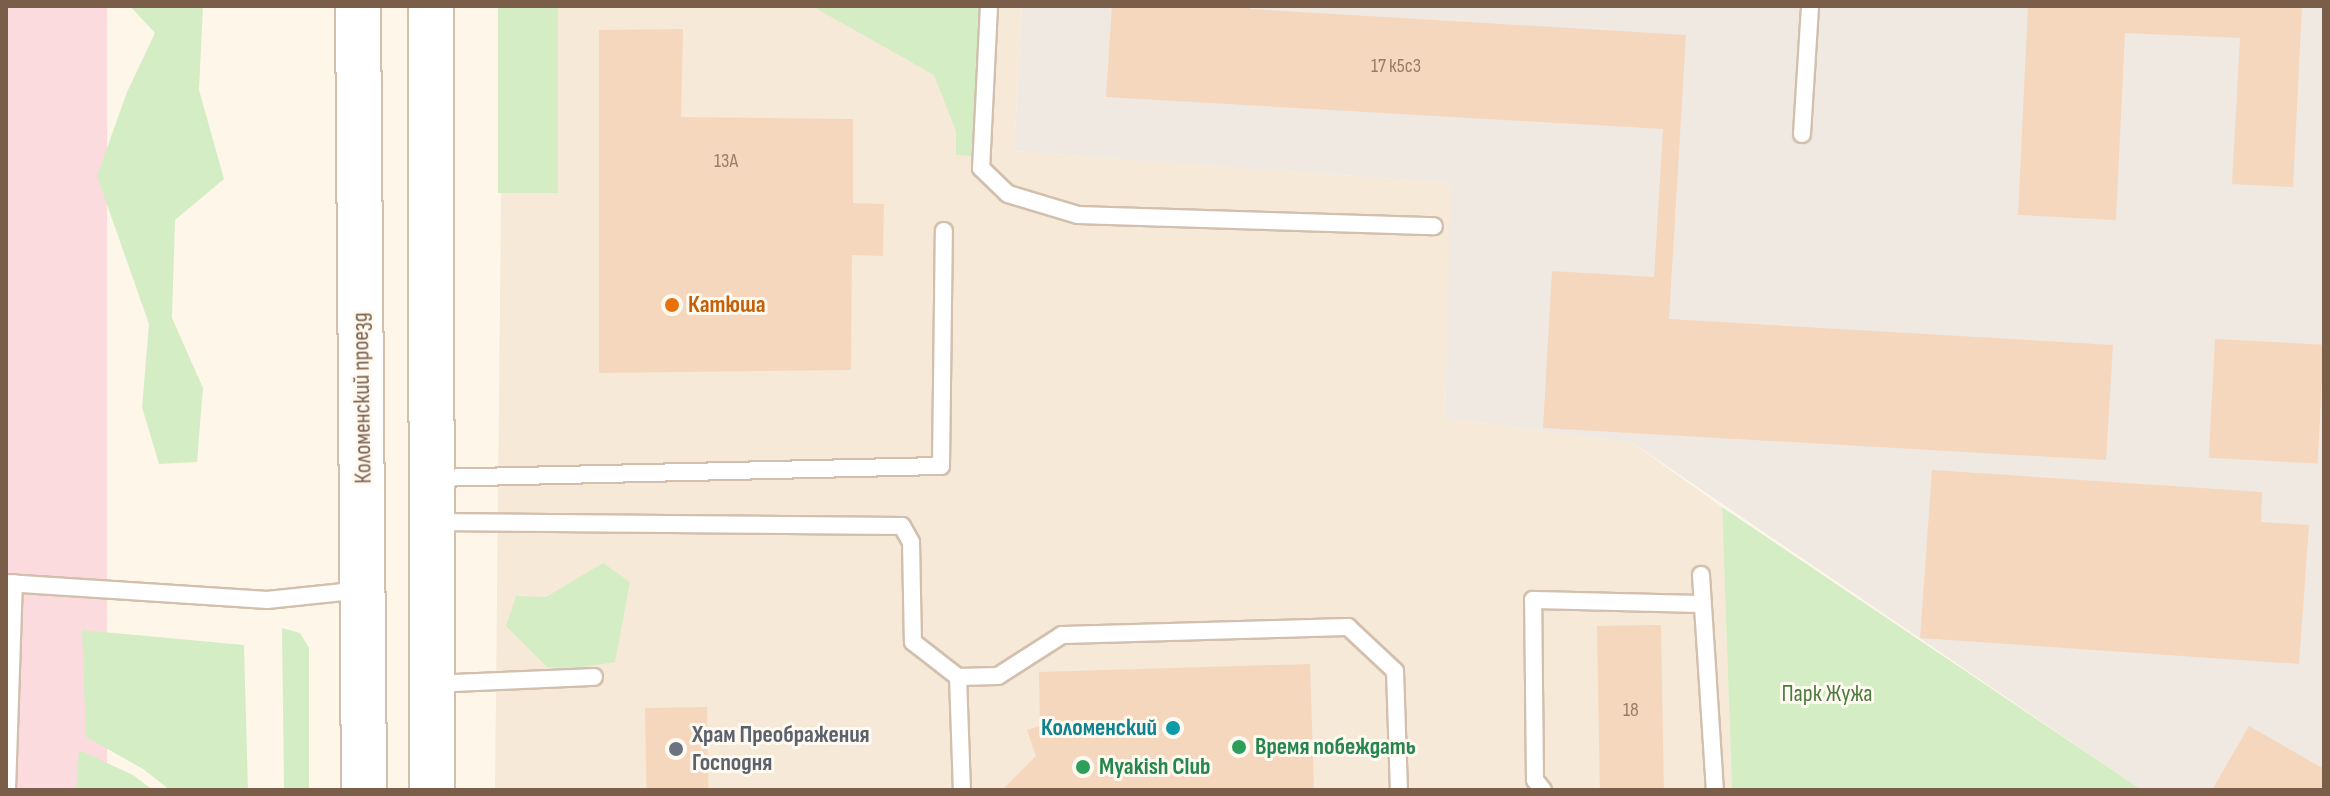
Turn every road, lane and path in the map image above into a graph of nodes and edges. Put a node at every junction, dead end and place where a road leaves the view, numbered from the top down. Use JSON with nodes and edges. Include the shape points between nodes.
{"nodes":[{"id":1,"x":358,"y":6,"type":"edge"},
{"id":2,"x":431,"y":6,"type":"edge"},
{"id":3,"x":989,"y":6,"type":"edge"},
{"id":4,"x":1810,"y":6,"type":"edge"},
{"id":5,"x":1802,"y":134,"type":"dead end"},
{"id":6,"x":1434,"y":226,"type":"dead end"},
{"id":7,"x":944,"y":231,"type":"dead end"},
{"id":8,"x":432,"y":478,"type":"junction"},
{"id":9,"x":432,"y":522,"type":"junction"},
{"id":10,"x":1701,"y":575,"type":"dead end"},
{"id":11,"x":10,"y":583,"type":"edge"},
{"id":12,"x":364,"y":589,"type":"junction"},
{"id":13,"x":1702,"y":604,"type":"junction"},
{"id":14,"x":594,"y":677,"type":"dead end"},
{"id":15,"x":958,"y":677,"type":"junction"},
{"id":16,"x":432,"y":684,"type":"junction"},
{"id":17,"x":7,"y":790,"type":"edge"},
{"id":18,"x":364,"y":790,"type":"edge"},
{"id":19,"x":432,"y":790,"type":"edge"},
{"id":20,"x":962,"y":790,"type":"edge"},
{"id":21,"x":1399,"y":790,"type":"edge"},
{"id":22,"x":1543,"y":790,"type":"edge"},
{"id":23,"x":1715,"y":790,"type":"edge"}],
"edges":[{"from":1,"to":12,"type":"main road","name":"Коломенский проезд"},
{"from":2,"to":8,"type":"main road"},
{"from":3,"to":6,"type":"lane","via":[[981,168],[1008,194],[1078,215]]},
{"from":4,"to":5,"type":"lane"},
{"from":7,"to":8,"type":"lane","via":[[941,466]]},
{"from":8,"to":9,"type":"main road"},
{"from":9,"to":15,"type":"lane","via":[[902,526],[911,542],[913,642]]},
{"from":9,"to":16,"type":"main road"},
{"from":10,"to":13,"type":"lane"},
{"from":11,"to":12,"type":"lane","via":[[267,600]]},
{"from":11,"to":17,"type":"lane"},
{"from":12,"to":18,"type":"main road","name":"Коломенский проезд"},
{"from":13,"to":22,"type":"lane","via":[[1533,600],[1535,780]]},
{"from":13,"to":23,"type":"lane"},
{"from":14,"to":16,"type":"lane"},
{"from":15,"to":20,"type":"lane"},
{"from":15,"to":21,"type":"lane","via":[[998,676],[1062,635],[1348,627],[1395,671]]},
{"from":16,"to":19,"type":"main road"}]}
